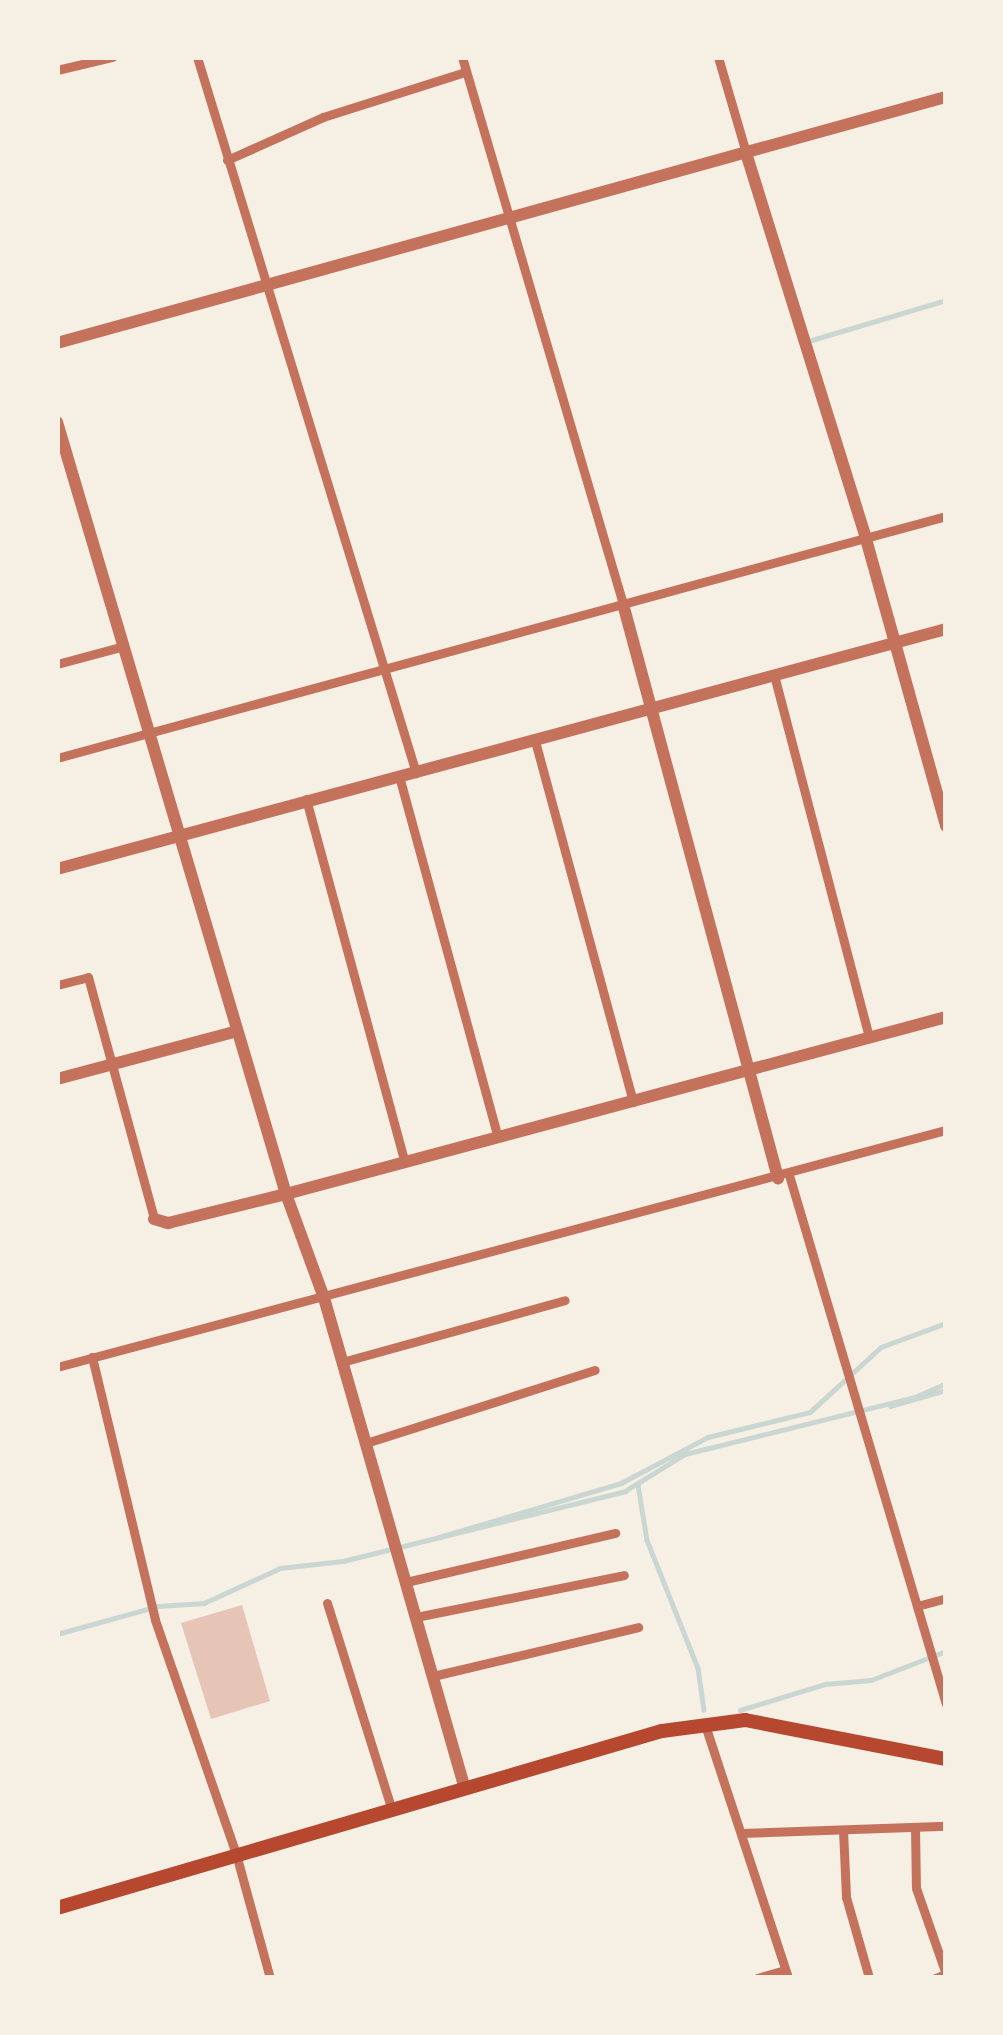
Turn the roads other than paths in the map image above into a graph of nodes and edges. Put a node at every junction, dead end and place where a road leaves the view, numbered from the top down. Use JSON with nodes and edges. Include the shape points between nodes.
{"nodes":[{"id":1,"x":112,"y":57,"type":"edge"},
{"id":2,"x":197,"y":57,"type":"edge"},
{"id":3,"x":462,"y":57,"type":"edge"},
{"id":4,"x":718,"y":57,"type":"edge"},
{"id":5,"x":57,"y":70,"type":"edge"},
{"id":6,"x":465,"y":72,"type":"junction"},
{"id":7,"x":946,"y":97,"type":"edge"},
{"id":8,"x":746,"y":153,"type":"junction"},
{"id":9,"x":227,"y":160,"type":"junction"},
{"id":10,"x":508,"y":219,"type":"junction"},
{"id":11,"x":266,"y":288,"type":"junction"},
{"id":12,"x":57,"y":343,"type":"edge"},
{"id":13,"x":57,"y":422,"type":"edge"},
{"id":14,"x":946,"y":516,"type":"edge"},
{"id":15,"x":866,"y":539,"type":"junction"},
{"id":16,"x":623,"y":604,"type":"junction"},
{"id":17,"x":946,"y":629,"type":"edge"},
{"id":18,"x":896,"y":643,"type":"junction"},
{"id":19,"x":124,"y":646,"type":"junction"},
{"id":20,"x":57,"y":664,"type":"edge"},
{"id":21,"x":389,"y":671,"type":"junction"},
{"id":22,"x":774,"y":676,"type":"junction"},
{"id":23,"x":654,"y":709,"type":"junction"},
{"id":24,"x":149,"y":732,"type":"junction"},
{"id":25,"x":535,"y":741,"type":"junction"},
{"id":26,"x":57,"y":758,"type":"edge"},
{"id":27,"x":416,"y":773,"type":"junction"},
{"id":28,"x":399,"y":776,"type":"junction"},
{"id":29,"x":306,"y":799,"type":"junction"},
{"id":30,"x":946,"y":826,"type":"edge"},
{"id":31,"x":182,"y":835,"type":"junction"},
{"id":32,"x":57,"y":869,"type":"edge"},
{"id":33,"x":57,"y":985,"type":"edge"},
{"id":34,"x":946,"y":1017,"type":"edge"},
{"id":35,"x":237,"y":1031,"type":"junction"},
{"id":36,"x":869,"y":1038,"type":"junction"},
{"id":37,"x":111,"y":1064,"type":"junction"},
{"id":38,"x":750,"y":1071,"type":"junction"},
{"id":39,"x":57,"y":1079,"type":"edge"},
{"id":40,"x":633,"y":1102,"type":"junction"},
{"id":41,"x":946,"y":1130,"type":"edge"},
{"id":42,"x":498,"y":1138,"type":"junction"},
{"id":43,"x":405,"y":1163,"type":"junction"},
{"id":44,"x":783,"y":1176,"type":"junction"},
{"id":45,"x":286,"y":1194,"type":"junction"},
{"id":46,"x":154,"y":1219,"type":"joint"},
{"id":47,"x":324,"y":1298,"type":"junction"},
{"id":48,"x":566,"y":1300,"type":"dead end"},
{"id":49,"x":92,"y":1358,"type":"junction"},
{"id":50,"x":343,"y":1362,"type":"junction"},
{"id":51,"x":57,"y":1367,"type":"edge"},
{"id":52,"x":595,"y":1370,"type":"dead end"},
{"id":53,"x":366,"y":1443,"type":"junction"},
{"id":54,"x":615,"y":1533,"type":"dead end"},
{"id":55,"x":624,"y":1575,"type":"dead end"},
{"id":56,"x":406,"y":1582,"type":"junction"},
{"id":57,"x":946,"y":1598,"type":"edge"},
{"id":58,"x":327,"y":1603,"type":"dead end"},
{"id":59,"x":917,"y":1606,"type":"junction"},
{"id":60,"x":416,"y":1617,"type":"junction"},
{"id":61,"x":638,"y":1627,"type":"dead end"},
{"id":62,"x":433,"y":1676,"type":"junction"},
{"id":63,"x":946,"y":1704,"type":"edge"},
{"id":64,"x":705,"y":1725,"type":"junction"},
{"id":65,"x":946,"y":1759,"type":"edge"},
{"id":66,"x":465,"y":1790,"type":"junction"},
{"id":67,"x":392,"y":1810,"type":"junction"},
{"id":68,"x":946,"y":1826,"type":"edge"},
{"id":69,"x":915,"y":1827,"type":"junction"},
{"id":70,"x":843,"y":1829,"type":"junction"},
{"id":71,"x":740,"y":1833,"type":"junction"},
{"id":72,"x":236,"y":1854,"type":"junction"},
{"id":73,"x":57,"y":1908,"type":"edge"},
{"id":74,"x":786,"y":1974,"type":"edge"},
{"id":75,"x":270,"y":1978,"type":"edge"},
{"id":76,"x":757,"y":1978,"type":"edge"},
{"id":77,"x":868,"y":1978,"type":"edge"},
{"id":78,"x":935,"y":1978,"type":"edge"}],
"edges":[{"from":1,"to":5,"type":"street"},
{"from":2,"to":9,"type":"street"},
{"from":3,"to":6,"type":"street"},
{"from":4,"to":8,"type":"street"},
{"from":6,"to":9,"type":"street","via":[[323,117]]},
{"from":6,"to":10,"type":"street"},
{"from":7,"to":8,"type":"street"},
{"from":8,"to":10,"type":"street"},
{"from":8,"to":15,"type":"street"},
{"from":9,"to":11,"type":"street"},
{"from":10,"to":11,"type":"street"},
{"from":10,"to":16,"type":"street"},
{"from":11,"to":12,"type":"street"},
{"from":11,"to":21,"type":"street"},
{"from":13,"to":19,"type":"street"},
{"from":14,"to":15,"type":"street"},
{"from":15,"to":16,"type":"street"},
{"from":15,"to":18,"type":"street"},
{"from":16,"to":21,"type":"street"},
{"from":16,"to":23,"type":"street"},
{"from":17,"to":18,"type":"street"},
{"from":18,"to":22,"type":"street"},
{"from":18,"to":30,"type":"street"},
{"from":19,"to":20,"type":"street"},
{"from":19,"to":24,"type":"street"},
{"from":21,"to":24,"type":"street"},
{"from":21,"to":27,"type":"street"},
{"from":22,"to":23,"type":"street"},
{"from":22,"to":36,"type":"street"},
{"from":23,"to":25,"type":"street"},
{"from":23,"to":38,"type":"street"},
{"from":24,"to":26,"type":"street"},
{"from":24,"to":31,"type":"street"},
{"from":25,"to":27,"type":"street"},
{"from":25,"to":40,"type":"street"},
{"from":27,"to":28,"type":"street"},
{"from":28,"to":29,"type":"street"},
{"from":28,"to":42,"type":"street"},
{"from":29,"to":31,"type":"street"},
{"from":29,"to":43,"type":"street"},
{"from":31,"to":32,"type":"street"},
{"from":31,"to":35,"type":"street"},
{"from":33,"to":37,"type":"street","via":[[88,977]]},
{"from":34,"to":36,"type":"street"},
{"from":35,"to":37,"type":"street"},
{"from":35,"to":45,"type":"street"},
{"from":36,"to":38,"type":"street"},
{"from":37,"to":39,"type":"street"},
{"from":37,"to":46,"type":"street"},
{"from":38,"to":40,"type":"street"},
{"from":38,"to":44,"type":"street"},
{"from":40,"to":42,"type":"street"},
{"from":41,"to":44,"type":"street"},
{"from":42,"to":43,"type":"street"},
{"from":43,"to":45,"type":"street"},
{"from":44,"to":47,"type":"street"},
{"from":44,"to":59,"type":"street"},
{"from":45,"to":46,"type":"street","via":[[168,1223]]},
{"from":45,"to":47,"type":"street"},
{"from":47,"to":49,"type":"street"},
{"from":47,"to":50,"type":"street"},
{"from":48,"to":50,"type":"street"},
{"from":49,"to":51,"type":"street"},
{"from":49,"to":72,"type":"street","via":[[149,1600]]},
{"from":50,"to":53,"type":"street"},
{"from":52,"to":53,"type":"street"},
{"from":53,"to":56,"type":"street"},
{"from":54,"to":56,"type":"street"},
{"from":55,"to":60,"type":"street"},
{"from":56,"to":60,"type":"street"},
{"from":57,"to":59,"type":"street"},
{"from":58,"to":67,"type":"street"},
{"from":59,"to":63,"type":"street"},
{"from":60,"to":62,"type":"street"},
{"from":61,"to":62,"type":"street"},
{"from":62,"to":66,"type":"street"},
{"from":64,"to":65,"type":"main road","via":[[785,1725]]},
{"from":64,"to":66,"type":"main road"},
{"from":64,"to":71,"type":"street"},
{"from":66,"to":67,"type":"main road"},
{"from":67,"to":72,"type":"main road"},
{"from":68,"to":69,"type":"street"},
{"from":69,"to":70,"type":"street"},
{"from":69,"to":78,"type":"street","via":[[916,1888],[946,1974]]},
{"from":70,"to":71,"type":"street"},
{"from":70,"to":77,"type":"street","via":[[846,1897]]},
{"from":71,"to":74,"type":"street"},
{"from":72,"to":73,"type":"main road"},
{"from":72,"to":75,"type":"street"},
{"from":74,"to":76,"type":"street"}]}
